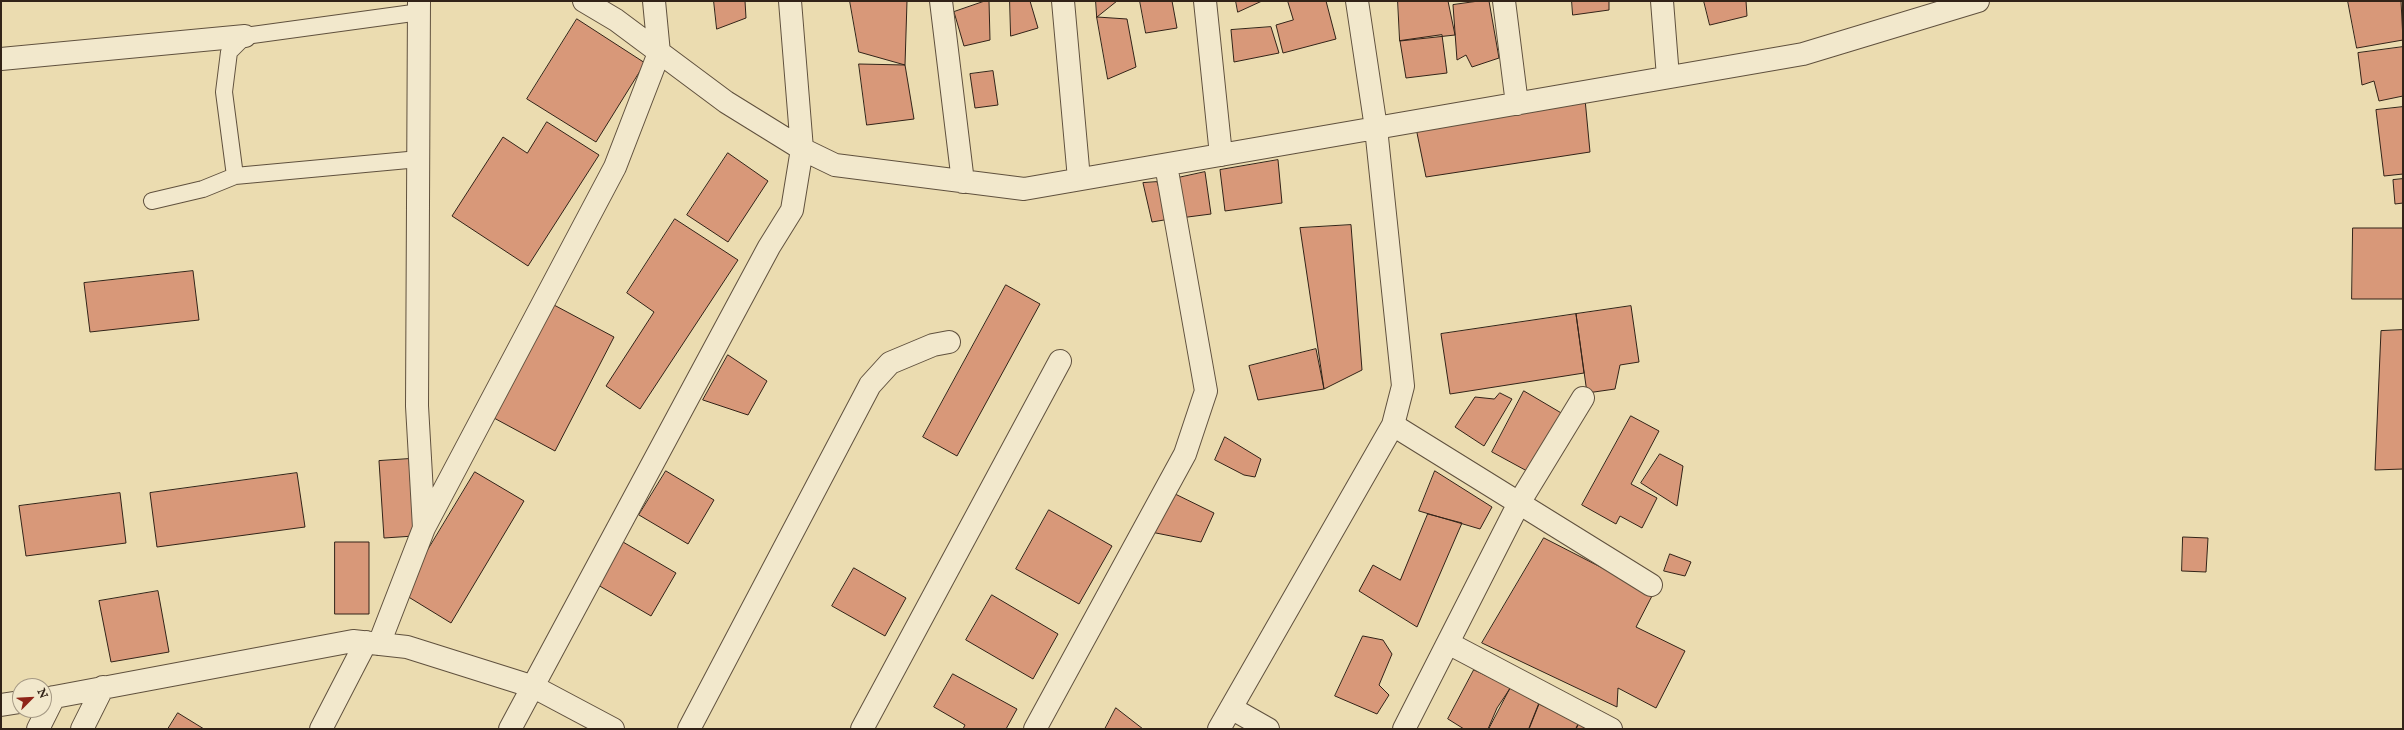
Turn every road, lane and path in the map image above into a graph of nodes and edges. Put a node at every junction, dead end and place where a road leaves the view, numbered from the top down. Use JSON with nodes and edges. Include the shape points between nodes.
{"nodes":[{"id":1,"x":584,"y":1,"type":"edge"},
{"id":2,"x":654,"y":1,"type":"edge"},
{"id":3,"x":790,"y":1,"type":"edge"},
{"id":4,"x":941,"y":1,"type":"edge"},
{"id":5,"x":1063,"y":1,"type":"edge"},
{"id":6,"x":1205,"y":1,"type":"edge"},
{"id":7,"x":1357,"y":1,"type":"edge"},
{"id":8,"x":1504,"y":1,"type":"edge"},
{"id":9,"x":1662,"y":1,"type":"edge"},
{"id":10,"x":1978,"y":1,"type":"edge"},
{"id":11,"x":420,"y":6,"type":"edge"},
{"id":12,"x":245,"y":36,"type":"junction"},
{"id":13,"x":659,"y":53,"type":"junction"},
{"id":14,"x":1,"y":59,"type":"edge"},
{"id":15,"x":1668,"y":77,"type":"junction"},
{"id":16,"x":1517,"y":104,"type":"junction"},
{"id":17,"x":1376,"y":128,"type":"junction"},
{"id":18,"x":802,"y":150,"type":"junction"},
{"id":19,"x":1221,"y":155,"type":"junction"},
{"id":20,"x":419,"y":159,"type":"junction"},
{"id":21,"x":1166,"y":164,"type":"junction"},
{"id":22,"x":235,"y":176,"type":"junction"},
{"id":23,"x":1079,"y":179,"type":"junction"},
{"id":24,"x":963,"y":182,"type":"junction"},
{"id":25,"x":152,"y":200,"type":"dead end"},
{"id":26,"x":949,"y":342,"type":"dead end"},
{"id":27,"x":1060,"y":361,"type":"dead end"},
{"id":28,"x":1583,"y":398,"type":"dead end"},
{"id":29,"x":1393,"y":425,"type":"junction"},
{"id":30,"x":1519,"y":503,"type":"junction"},
{"id":31,"x":424,"y":528,"type":"junction"},
{"id":32,"x":1650,"y":585,"type":"dead end"},
{"id":33,"x":373,"y":643,"type":"junction"},
{"id":34,"x":1448,"y":643,"type":"junction"},
{"id":35,"x":103,"y":687,"type":"junction"},
{"id":36,"x":534,"y":687,"type":"junction"},
{"id":37,"x":52,"y":697,"type":"edge"},
{"id":38,"x":12,"y":703,"type":"edge"},
{"id":39,"x":1,"y":705,"type":"edge"},
{"id":40,"x":1231,"y":708,"type":"junction"},
{"id":41,"x":42,"y":718,"type":"edge"},
{"id":42,"x":38,"y":729,"type":"edge"},
{"id":43,"x":82,"y":729,"type":"edge"},
{"id":44,"x":321,"y":729,"type":"edge"},
{"id":45,"x":510,"y":729,"type":"edge"},
{"id":46,"x":613,"y":729,"type":"edge"},
{"id":47,"x":689,"y":729,"type":"edge"},
{"id":48,"x":862,"y":729,"type":"edge"},
{"id":49,"x":1035,"y":729,"type":"edge"},
{"id":50,"x":1219,"y":729,"type":"edge"},
{"id":51,"x":1268,"y":729,"type":"edge"},
{"id":52,"x":1404,"y":729,"type":"edge"},
{"id":53,"x":1611,"y":729,"type":"edge"}],
"edges":[{"from":1,"to":13,"type":"street","via":[[616,20]]},
{"from":2,"to":13,"type":"street"},
{"from":3,"to":18,"type":"street"},
{"from":4,"to":24,"type":"street"},
{"from":5,"to":23,"type":"street"},
{"from":6,"to":19,"type":"street"},
{"from":7,"to":17,"type":"street"},
{"from":8,"to":16,"type":"street"},
{"from":9,"to":15,"type":"street"},
{"from":10,"to":15,"type":"street","via":[[1803,54]]},
{"from":11,"to":12,"type":"lane"},
{"from":11,"to":20,"type":"street"},
{"from":12,"to":14,"type":"street"},
{"from":12,"to":22,"type":"lane","via":[[229,52],[224,92]]},
{"from":13,"to":18,"type":"street","via":[[726,102]]},
{"from":13,"to":31,"type":"street","via":[[616,167]]},
{"from":15,"to":16,"type":"street"},
{"from":16,"to":17,"type":"street"},
{"from":17,"to":19,"type":"street"},
{"from":17,"to":29,"type":"street","via":[[1402,386]]},
{"from":18,"to":24,"type":"street","via":[[835,165]]},
{"from":18,"to":36,"type":"street","via":[[792,210],[769,247]]},
{"from":19,"to":21,"type":"street"},
{"from":20,"to":22,"type":"lane"},
{"from":20,"to":31,"type":"street","via":[[417,406]]},
{"from":21,"to":23,"type":"street"},
{"from":21,"to":49,"type":"street","via":[[1206,391],[1185,454]]},
{"from":22,"to":25,"type":"lane","via":[[203,189]]},
{"from":23,"to":24,"type":"street","via":[[1024,189]]},
{"from":26,"to":47,"type":"street","via":[[933,345],[890,363],[870,385]]},
{"from":27,"to":48,"type":"street"},
{"from":28,"to":30,"type":"street"},
{"from":29,"to":30,"type":"street"},
{"from":29,"to":40,"type":"street"},
{"from":30,"to":32,"type":"street"},
{"from":30,"to":34,"type":"street"},
{"from":31,"to":33,"type":"street"},
{"from":33,"to":35,"type":"street","via":[[353,641]]},
{"from":33,"to":36,"type":"street","via":[[407,647]]},
{"from":33,"to":44,"type":"street"},
{"from":34,"to":52,"type":"street"},
{"from":34,"to":53,"type":"street"},
{"from":35,"to":37,"type":"street"},
{"from":35,"to":43,"type":"street"},
{"from":36,"to":45,"type":"street"},
{"from":36,"to":46,"type":"street"},
{"from":38,"to":39,"type":"street"},
{"from":40,"to":50,"type":"street"},
{"from":40,"to":51,"type":"street"},
{"from":41,"to":42,"type":"street"}]}
